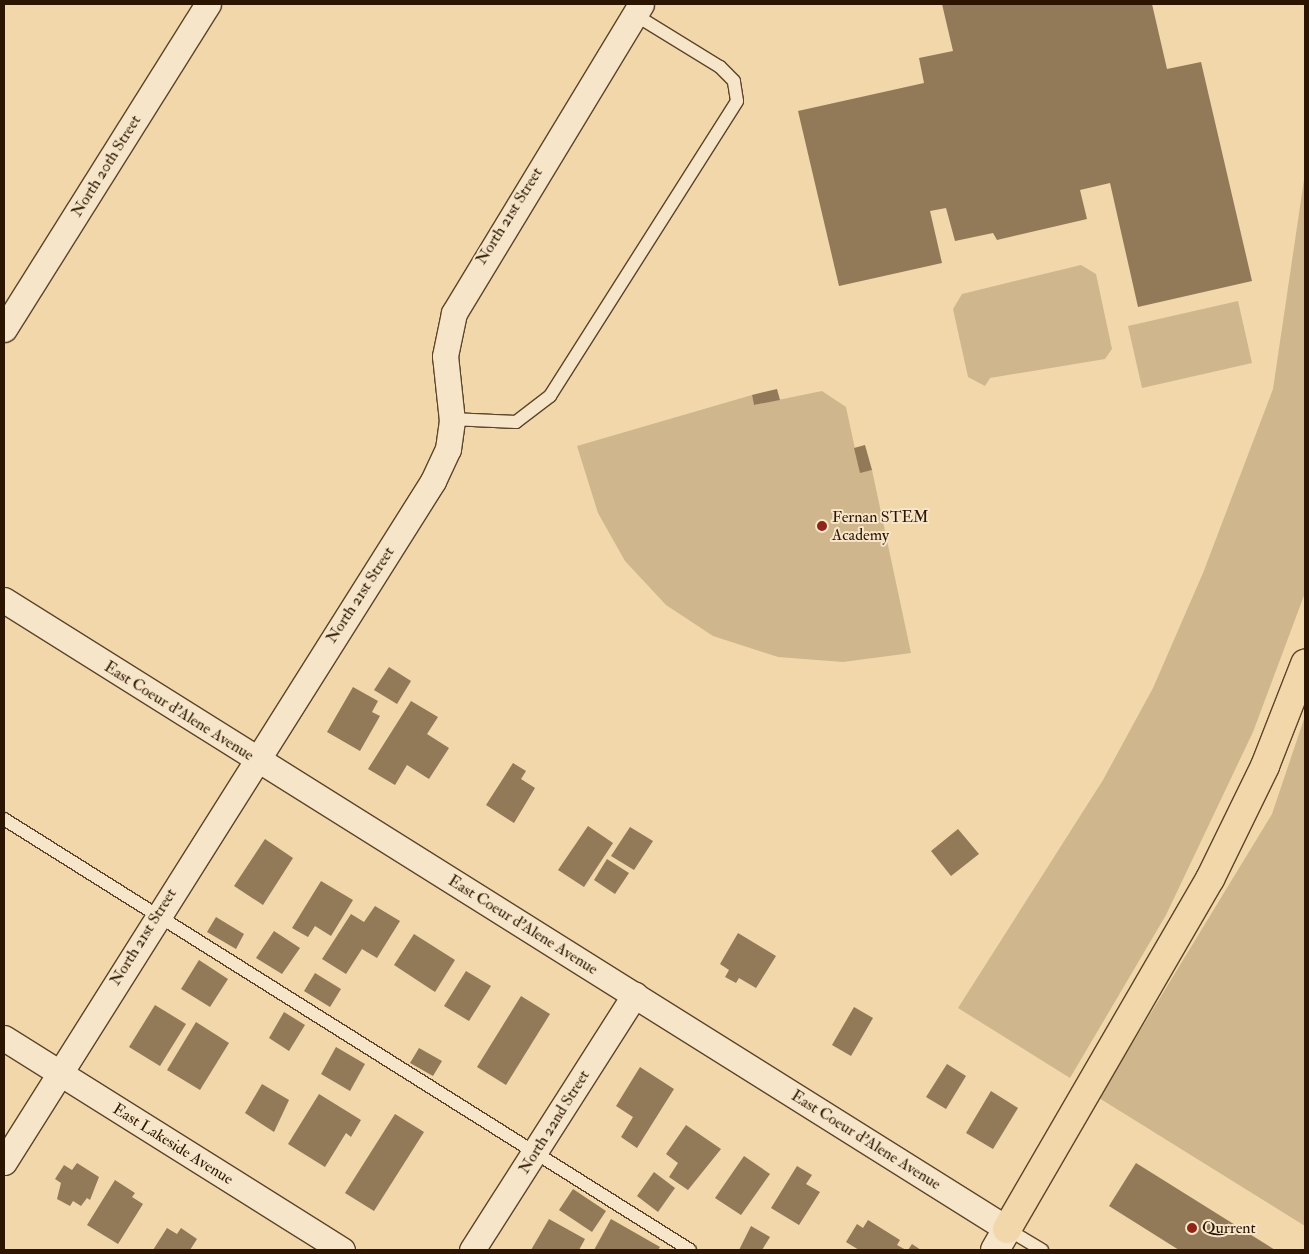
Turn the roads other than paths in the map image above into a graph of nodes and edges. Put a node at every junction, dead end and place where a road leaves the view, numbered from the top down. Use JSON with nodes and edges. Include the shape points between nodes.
{"nodes":[{"id":1,"x":208,"y":4,"type":"edge"},
{"id":2,"x":637,"y":9,"type":"edge"},
{"id":3,"x":4,"y":329,"type":"edge"},
{"id":4,"x":451,"y":419,"type":"junction"},
{"id":5,"x":4,"y":600,"type":"edge"},
{"id":6,"x":1305,"y":664,"type":"edge"},
{"id":7,"x":255,"y":760,"type":"junction"},
{"id":8,"x":4,"y":819,"type":"edge"},
{"id":9,"x":157,"y":914,"type":"junction"},
{"id":10,"x":635,"y":994,"type":"junction"},
{"id":11,"x":4,"y":1038,"type":"edge"},
{"id":12,"x":59,"y":1072,"type":"junction"},
{"id":13,"x":535,"y":1152,"type":"junction"},
{"id":14,"x":4,"y":1162,"type":"edge"},
{"id":15,"x":1001,"y":1240,"type":"edge"},
{"id":16,"x":342,"y":1250,"type":"edge"},
{"id":17,"x":472,"y":1250,"type":"edge"},
{"id":18,"x":690,"y":1250,"type":"edge"},
{"id":19,"x":1042,"y":1250,"type":"edge"}],
"edges":[{"from":1,"to":3,"type":"street","name":"North 20th Street"},
{"from":2,"to":4,"type":"street","name":"North 21st Street","via":[[454,312],[445,356]]},
{"from":2,"to":4,"type":"lane","via":[[720,67],[734,81],[737,101],[550,396],[516,422]]},
{"from":4,"to":7,"type":"street","name":"North 21st Street","via":[[448,449],[433,481]]},
{"from":5,"to":7,"type":"street","name":"East Coeur d'Alene Avenue"},
{"from":6,"to":15,"type":"highway","via":[[1265,766],[1210,879]]},
{"from":7,"to":9,"type":"street","name":"North 21st Street"},
{"from":7,"to":10,"type":"street","name":"East Coeur d'Alene Avenue"},
{"from":8,"to":9,"type":"lane"},
{"from":9,"to":12,"type":"street","name":"North 21st Street"},
{"from":9,"to":13,"type":"lane"},
{"from":10,"to":13,"type":"street","name":"North 22nd Street"},
{"from":10,"to":15,"type":"street","name":"East Coeur d'Alene Avenue"},
{"from":11,"to":12,"type":"street","name":"East Lakeside Avenue"},
{"from":12,"to":14,"type":"street","name":"North 21st Street"},
{"from":12,"to":16,"type":"street","name":"East Lakeside Avenue"},
{"from":13,"to":17,"type":"street","name":"North 22nd Street"},
{"from":13,"to":18,"type":"lane"},
{"from":15,"to":19,"type":"lane","name":"East Coeur d'Alene Avenue"}]}
